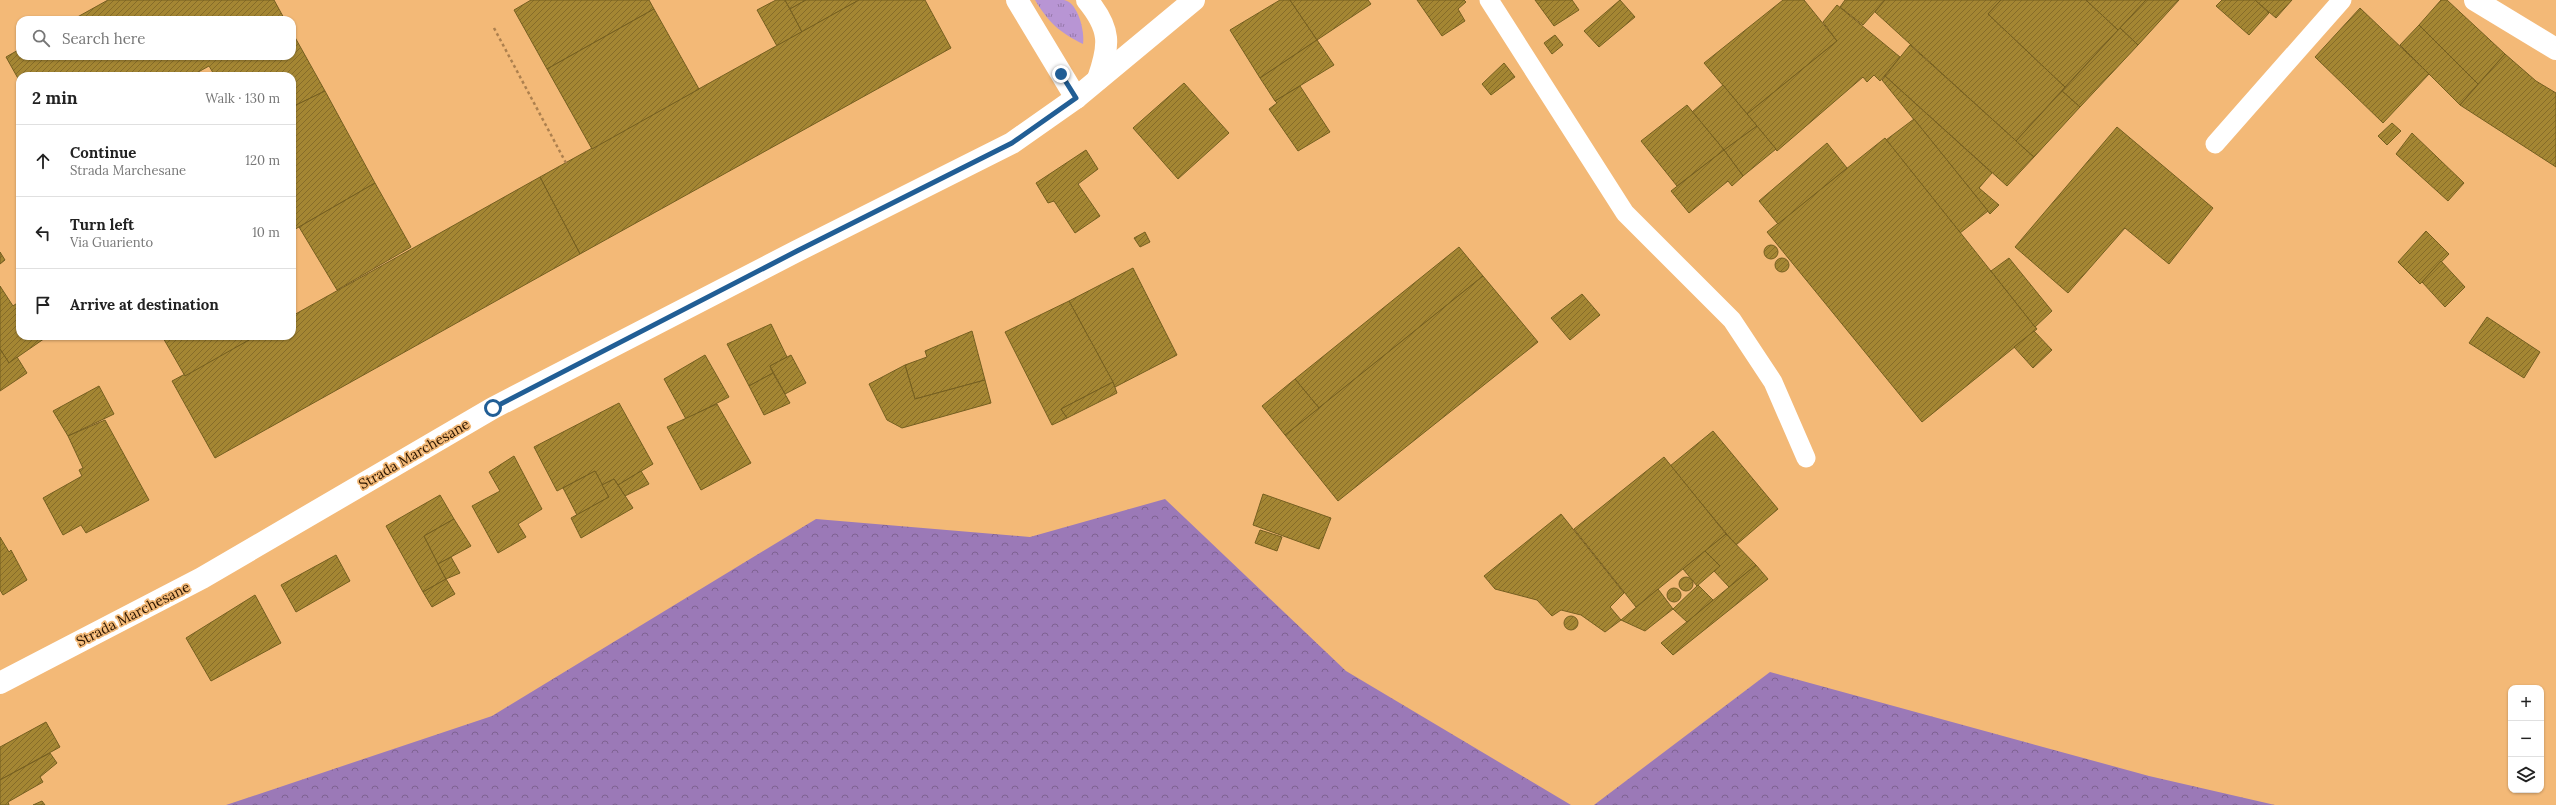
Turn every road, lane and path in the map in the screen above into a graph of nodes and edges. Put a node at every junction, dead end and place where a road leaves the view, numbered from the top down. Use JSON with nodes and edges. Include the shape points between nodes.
{"nodes":[{"id":1,"x":1017,"y":0,"type":"edge"},
{"id":2,"x":1087,"y":0,"type":"edge"},
{"id":3,"x":1194,"y":0,"type":"edge"},
{"id":4,"x":1489,"y":0,"type":"edge"},
{"id":5,"x":2342,"y":0,"type":"edge"},
{"id":6,"x":2474,"y":0,"type":"edge"},
{"id":7,"x":494,"y":28,"type":"dead end"},
{"id":8,"x":2556,"y":48,"type":"edge"},
{"id":9,"x":1098,"y":79,"type":"junction"},
{"id":10,"x":1076,"y":98,"type":"junction"},
{"id":11,"x":2215,"y":144,"type":"dead end"},
{"id":12,"x":566,"y":163,"type":"dead end"},
{"id":13,"x":1806,"y":458,"type":"dead end"},
{"id":14,"x":0,"y":683,"type":"edge"}],
"edges":[{"from":1,"to":10,"type":"main road"},
{"from":2,"to":9,"type":"main road","via":[[1101,17],[1106,37],[1106,59]]},
{"from":3,"to":9,"type":"main road","name":"Strada Marchesane"},
{"from":4,"to":13,"type":"lane","via":[[1625,213],[1732,320],[1773,382]]},
{"from":5,"to":11,"type":"lane"},
{"from":6,"to":8,"type":"main road"},
{"from":7,"to":12,"type":"path"},
{"from":9,"to":10,"type":"main road","name":"Strada Marchesane"},
{"from":10,"to":14,"type":"main road","name":"Strada Marchesane","via":[[1012,143],[493,408],[202,578]]}]}
